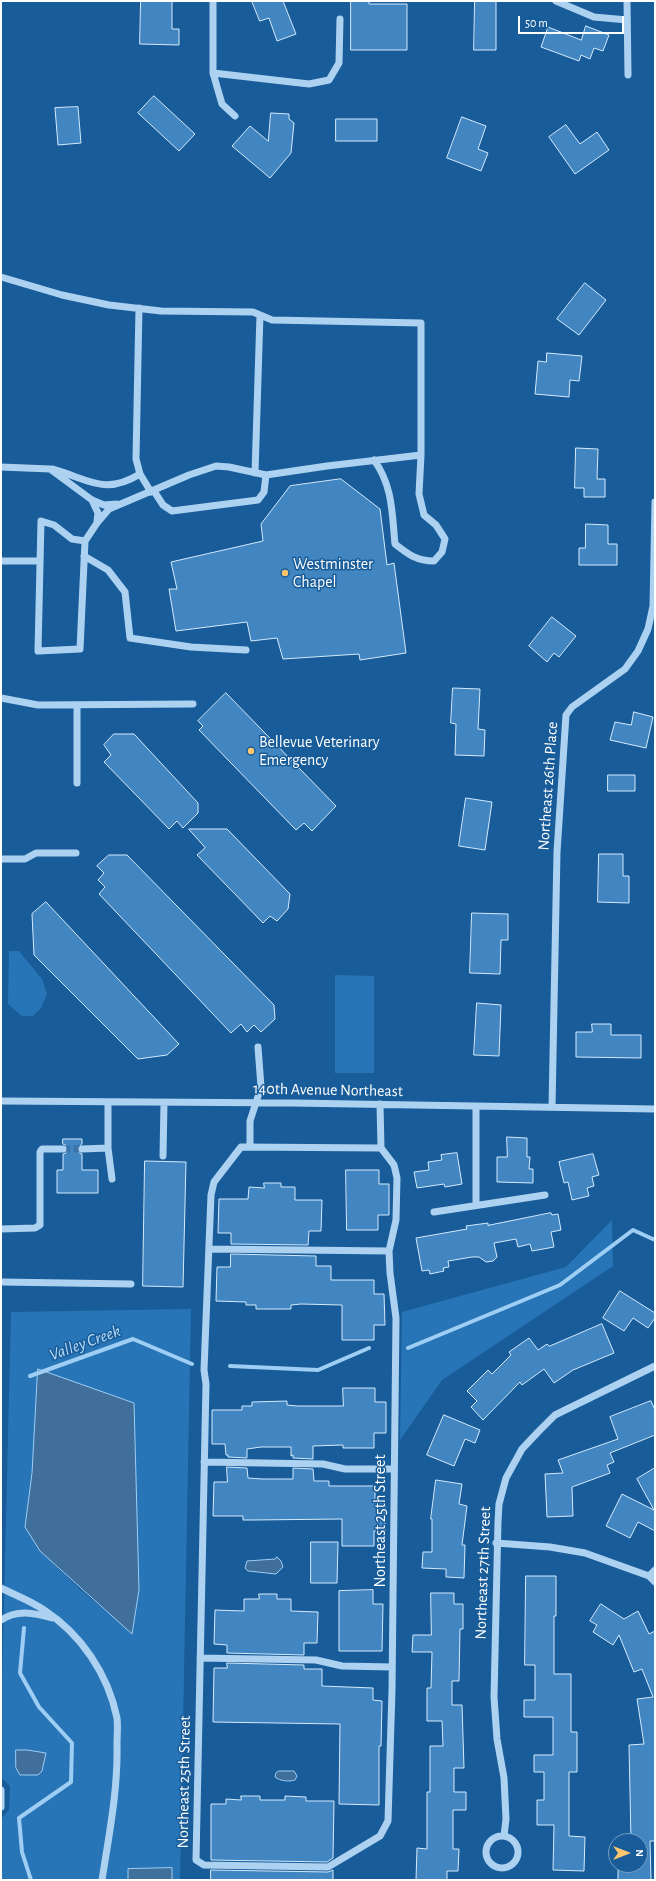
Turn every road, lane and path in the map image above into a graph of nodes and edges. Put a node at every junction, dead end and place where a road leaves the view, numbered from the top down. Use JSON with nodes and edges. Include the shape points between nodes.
{"nodes":[{"id":1,"x":213,"y":1,"type":"edge"},
{"id":2,"x":556,"y":1,"type":"edge"},
{"id":3,"x":627,"y":1,"type":"edge"},
{"id":4,"x":340,"y":20,"type":"dead end"},
{"id":5,"x":627,"y":20,"type":"junction"},
{"id":6,"x":213,"y":73,"type":"junction"},
{"id":7,"x":628,"y":75,"type":"dead end"},
{"id":8,"x":235,"y":116,"type":"dead end"},
{"id":9,"x":1,"y":277,"type":"edge"},
{"id":10,"x":139,"y":308,"type":"junction"},
{"id":11,"x":260,"y":315,"type":"junction"},
{"id":12,"x":421,"y":455,"type":"junction"},
{"id":13,"x":374,"y":460,"type":"junction"},
{"id":14,"x":1,"y":467,"type":"edge"},
{"id":15,"x":50,"y":469,"type":"junction"},
{"id":16,"x":255,"y":473,"type":"junction"},
{"id":17,"x":140,"y":474,"type":"junction"},
{"id":18,"x":266,"y":476,"type":"junction"},
{"id":19,"x":152,"y":491,"type":"junction"},
{"id":20,"x":92,"y":500,"type":"junction"},
{"id":21,"x":655,"y":502,"type":"edge"},
{"id":22,"x":123,"y":504,"type":"junction"},
{"id":23,"x":97,"y":522,"type":"junction"},
{"id":24,"x":85,"y":541,"type":"junction"},
{"id":25,"x":84,"y":556,"type":"junction"},
{"id":26,"x":1,"y":561,"type":"edge"},
{"id":27,"x":40,"y":562,"type":"junction"},
{"id":28,"x":246,"y":650,"type":"dead end"},
{"id":29,"x":1,"y":698,"type":"edge"},
{"id":30,"x":193,"y":704,"type":"dead end"},
{"id":31,"x":77,"y":705,"type":"junction"},
{"id":32,"x":77,"y":783,"type":"dead end"},
{"id":33,"x":76,"y":853,"type":"dead end"},
{"id":34,"x":1,"y":859,"type":"edge"},
{"id":35,"x":258,"y":1047,"type":"dead end"},
{"id":36,"x":1,"y":1101,"type":"edge"},
{"id":37,"x":108,"y":1102,"type":"junction"},
{"id":38,"x":164,"y":1102,"type":"junction"},
{"id":39,"x":256,"y":1103,"type":"junction"},
{"id":40,"x":380,"y":1104,"type":"junction"},
{"id":41,"x":476,"y":1107,"type":"junction"},
{"id":42,"x":552,"y":1108,"type":"junction"},
{"id":43,"x":655,"y":1108,"type":"edge"},
{"id":44,"x":250,"y":1147,"type":"junction"},
{"id":45,"x":108,"y":1148,"type":"junction"},
{"id":46,"x":381,"y":1148,"type":"junction"},
{"id":47,"x":63,"y":1149,"type":"tunnel mouth"},
{"id":48,"x":82,"y":1149,"type":"tunnel mouth"},
{"id":49,"x":163,"y":1156,"type":"dead end"},
{"id":50,"x":112,"y":1179,"type":"dead end"},
{"id":51,"x":545,"y":1195,"type":"dead end"},
{"id":52,"x":476,"y":1205,"type":"junction"},
{"id":53,"x":434,"y":1212,"type":"dead end"},
{"id":54,"x":1,"y":1229,"type":"edge"},
{"id":55,"x":209,"y":1249,"type":"junction"},
{"id":56,"x":389,"y":1251,"type":"junction"},
{"id":57,"x":1,"y":1282,"type":"edge"},
{"id":58,"x":131,"y":1284,"type":"dead end"},
{"id":59,"x":655,"y":1366,"type":"edge"},
{"id":60,"x":204,"y":1462,"type":"junction"},
{"id":61,"x":394,"y":1469,"type":"junction"},
{"id":62,"x":496,"y":1543,"type":"junction"},
{"id":63,"x":655,"y":1570,"type":"edge"},
{"id":64,"x":648,"y":1576,"type":"junction"},
{"id":65,"x":655,"y":1582,"type":"edge"},
{"id":66,"x":1,"y":1588,"type":"edge"},
{"id":67,"x":56,"y":1619,"type":"junction"},
{"id":68,"x":1,"y":1620,"type":"edge"},
{"id":69,"x":200,"y":1658,"type":"junction"},
{"id":70,"x":392,"y":1667,"type":"junction"},
{"id":71,"x":1,"y":1790,"type":"edge"},
{"id":72,"x":1,"y":1807,"type":"edge"},
{"id":73,"x":504,"y":1836,"type":"junction"},
{"id":74,"x":102,"y":1880,"type":"edge"}],
"edges":[{"from":1,"to":6,"type":"street"},
{"from":2,"to":5,"type":"street","via":[[594,17]]},
{"from":3,"to":5,"type":"street"},
{"from":4,"to":6,"type":"street","via":[[339,63],[329,80],[309,84]]},
{"from":5,"to":7,"type":"street"},
{"from":6,"to":8,"type":"street","via":[[222,104]]},
{"from":9,"to":10,"type":"street","via":[[62,295],[109,305]]},
{"from":10,"to":11,"type":"street","via":[[161,311],[253,312]]},
{"from":10,"to":17,"type":"street","via":[[136,459]]},
{"from":11,"to":12,"type":"street","via":[[272,320],[421,323]]},
{"from":11,"to":16,"type":"street"},
{"from":12,"to":13,"type":"street"},
{"from":12,"to":13,"type":"street","via":[[419,494],[424,515],[436,525],[445,539],[442,552],[434,561],[422,561],[395,544],[389,492],[383,473]]},
{"from":13,"to":18,"type":"street"},
{"from":14,"to":15,"type":"street"},
{"from":15,"to":17,"type":"street","via":[[95,484],[111,486],[131,480]]},
{"from":15,"to":20,"type":"street"},
{"from":16,"to":18,"type":"street"},
{"from":16,"to":19,"type":"street","via":[[216,466],[189,474]]},
{"from":17,"to":19,"type":"street"},
{"from":18,"to":19,"type":"street","via":[[264,492],[258,500],[172,511],[163,505]]},
{"from":19,"to":22,"type":"street"},
{"from":20,"to":22,"type":"street","via":[[104,505]]},
{"from":20,"to":23,"type":"street","via":[[98,512]]},
{"from":21,"to":42,"type":"street","name":"Northeast 26th Place","via":[[654,606],[648,629],[638,651],[624,669],[572,707],[566,715],[557,852]]},
{"from":22,"to":23,"type":"street","via":[[109,510]]},
{"from":23,"to":24,"type":"street"},
{"from":24,"to":25,"type":"street"},
{"from":24,"to":27,"type":"street","via":[[72,539],[54,525],[41,521]]},
{"from":25,"to":27,"type":"street","via":[[80,649],[38,651]]},
{"from":25,"to":28,"type":"street","via":[[108,570],[125,592],[130,638],[191,647]]},
{"from":26,"to":27,"type":"street"},
{"from":29,"to":31,"type":"street","via":[[38,705]]},
{"from":30,"to":31,"type":"street"},
{"from":31,"to":32,"type":"street"},
{"from":33,"to":34,"type":"street","via":[[36,853],[25,859]]},
{"from":35,"to":39,"type":"street","via":[[261,1087]]},
{"from":36,"to":37,"type":"street","name":"140th Avenue Northeast"},
{"from":37,"to":38,"type":"street","name":"140th Avenue Northeast"},
{"from":37,"to":45,"type":"street"},
{"from":38,"to":39,"type":"street","name":"140th Avenue Northeast"},
{"from":38,"to":49,"type":"street"},
{"from":39,"to":40,"type":"street","name":"140th Avenue Northeast"},
{"from":39,"to":44,"type":"street","via":[[250,1122]]},
{"from":40,"to":41,"type":"street","name":"140th Avenue Northeast"},
{"from":40,"to":46,"type":"street"},
{"from":41,"to":42,"type":"street","name":"140th Avenue Northeast"},
{"from":41,"to":52,"type":"street"},
{"from":42,"to":43,"type":"street","name":"140th Avenue Northeast"},
{"from":44,"to":46,"type":"street"},
{"from":44,"to":55,"type":"street","name":"Northeast 25th Street","via":[[241,1147],[214,1182],[210,1195]]},
{"from":45,"to":48,"type":"street"},
{"from":45,"to":50,"type":"street"},
{"from":46,"to":56,"type":"street","name":"Northeast 25th Street","via":[[394,1165],[397,1178],[396,1220]]},
{"from":47,"to":54,"type":"street","via":[[42,1149],[40,1152],[40,1225],[35,1228]]},
{"from":51,"to":52,"type":"street"},
{"from":52,"to":53,"type":"street"},
{"from":55,"to":56,"type":"street"},
{"from":55,"to":60,"type":"street","name":"Northeast 25th Street","via":[[204,1349]]},
{"from":56,"to":61,"type":"street","name":"Northeast 25th Street","via":[[396,1318]]},
{"from":57,"to":58,"type":"street"},
{"from":59,"to":62,"type":"street","name":"Northeast 27th Street","via":[[555,1415],[522,1449],[506,1478],[499,1504]]},
{"from":60,"to":61,"type":"street","via":[[323,1464],[345,1469]]},
{"from":60,"to":69,"type":"street","name":"Northeast 25th Street"},
{"from":61,"to":70,"type":"street","name":"Northeast 25th Street"},
{"from":62,"to":64,"type":"street","via":[[550,1547],[585,1553]]},
{"from":62,"to":73,"type":"street","name":"Northeast 27th Street","via":[[494,1697],[497,1739],[504,1778]]},
{"from":63,"to":64,"type":"street"},
{"from":64,"to":65,"type":"street"},
{"from":66,"to":67,"type":"street","via":[[44,1609]]},
{"from":67,"to":68,"type":"street","via":[[30,1612],[10,1615]]},
{"from":67,"to":74,"type":"street","via":[[76,1637],[96,1663],[110,1691],[117,1719],[115,1793]]},
{"from":69,"to":70,"type":"street","via":[[316,1660],[342,1666]]},
{"from":69,"to":70,"type":"street","name":"Northeast 25th Street","via":[[196,1860],[204,1865],[328,1867],[380,1836],[388,1821]]},
{"from":71,"to":72,"type":"street"},
{"from":73,"to":73,"type":"street","via":[[493,1838],[486,1853],[490,1863],[500,1868],[511,1866],[518,1857],[514,1841]]}]}
